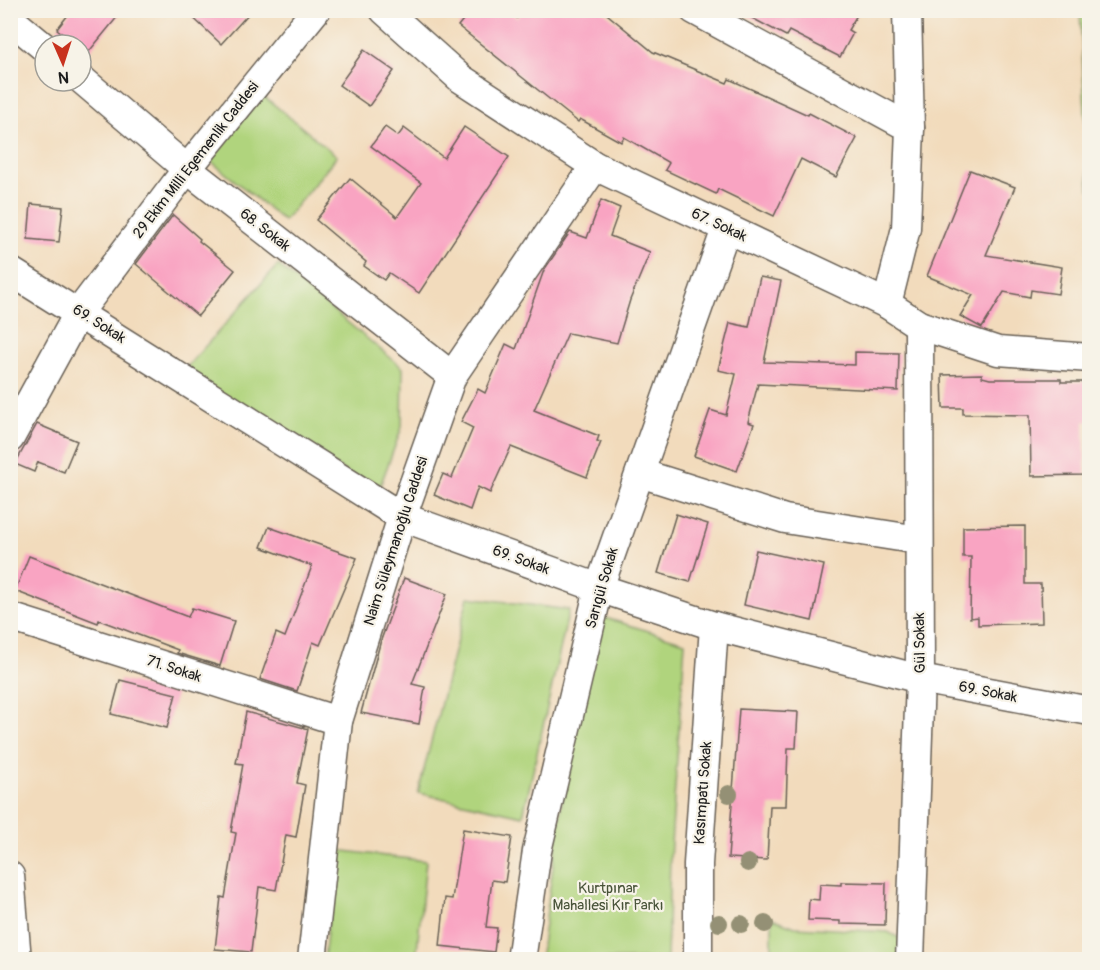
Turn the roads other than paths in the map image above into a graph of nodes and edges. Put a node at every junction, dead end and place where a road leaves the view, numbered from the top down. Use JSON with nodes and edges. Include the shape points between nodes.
{"nodes":[{"id":1,"x":316,"y":10,"type":"edge"},
{"id":2,"x":384,"y":10,"type":"edge"},
{"id":3,"x":694,"y":10,"type":"edge"},
{"id":4,"x":907,"y":10,"type":"edge"},
{"id":5,"x":10,"y":19,"type":"edge"},
{"id":6,"x":33,"y":38,"type":"edge"},
{"id":7,"x":93,"y":89,"type":"edge"},
{"id":8,"x":910,"y":128,"type":"junction"},
{"id":9,"x":595,"y":166,"type":"junction"},
{"id":10,"x":187,"y":169,"type":"junction"},
{"id":11,"x":726,"y":229,"type":"junction"},
{"id":12,"x":10,"y":271,"type":"edge"},
{"id":13,"x":887,"y":304,"type":"junction"},
{"id":14,"x":79,"y":312,"type":"junction"},
{"id":15,"x":919,"y":325,"type":"junction"},
{"id":16,"x":1089,"y":358,"type":"edge"},
{"id":17,"x":452,"y":376,"type":"junction"},
{"id":18,"x":10,"y":438,"type":"edge"},
{"id":19,"x":640,"y":473,"type":"junction"},
{"id":20,"x":402,"y":517,"type":"junction"},
{"id":21,"x":918,"y":540,"type":"junction"},
{"id":22,"x":599,"y":588,"type":"junction"},
{"id":23,"x":10,"y":617,"type":"edge"},
{"id":24,"x":714,"y":626,"type":"junction"},
{"id":25,"x":921,"y":679,"type":"junction"},
{"id":26,"x":1089,"y":711,"type":"edge"},
{"id":27,"x":338,"y":721,"type":"junction"},
{"id":28,"x":10,"y":876,"type":"edge"},
{"id":29,"x":17,"y":960,"type":"edge"},
{"id":30,"x":312,"y":960,"type":"edge"},
{"id":31,"x":521,"y":960,"type":"edge"},
{"id":32,"x":698,"y":960,"type":"edge"},
{"id":33,"x":910,"y":960,"type":"edge"}],
"edges":[{"from":1,"to":10,"type":"street","name":"29 Ekim Milli Egemenlik Caddesi"},
{"from":2,"to":9,"type":"street","name":"67. Sokak","via":[[460,78]]},
{"from":3,"to":8,"type":"street"},
{"from":4,"to":8,"type":"street"},
{"from":5,"to":6,"type":"street"},
{"from":7,"to":10,"type":"street","name":"68. Sokak"},
{"from":8,"to":13,"type":"street","via":[[906,228]]},
{"from":9,"to":11,"type":"street","name":"67. Sokak"},
{"from":9,"to":17,"type":"street","name":"Naim Süleymanoğlu Caddesi"},
{"from":10,"to":14,"type":"street","name":"29 Ekim Milli Egemenlik Caddesi"},
{"from":10,"to":17,"type":"street","name":"68. Sokak"},
{"from":11,"to":13,"type":"street","name":"67. Sokak"},
{"from":11,"to":19,"type":"street","name":"Sarıgül Sokak"},
{"from":12,"to":14,"type":"street","name":"69. Sokak"},
{"from":13,"to":15,"type":"street","name":"67. Sokak"},
{"from":14,"to":18,"type":"street","name":"29 Ekim Milli Egemenlik Caddesi"},
{"from":14,"to":20,"type":"street","name":"69. Sokak"},
{"from":15,"to":16,"type":"street","name":"67. Sokak","via":[[998,351]]},
{"from":15,"to":21,"type":"street","name":"Gül Sokak"},
{"from":17,"to":20,"type":"street","name":"Naim Süleymanoğlu Caddesi"},
{"from":19,"to":21,"type":"street","via":[[785,519]]},
{"from":19,"to":22,"type":"street","name":"Sarıgül Sokak"},
{"from":20,"to":22,"type":"street","name":"69. Sokak"},
{"from":20,"to":27,"type":"street","name":"Naim Süleymanoğlu Caddesi"},
{"from":21,"to":25,"type":"street","name":"Gül Sokak"},
{"from":22,"to":24,"type":"street","name":"69. Sokak"},
{"from":22,"to":31,"type":"street","name":"Sarıgül Sokak","via":[[537,851]]},
{"from":23,"to":27,"type":"street","name":"71. Sokak"},
{"from":24,"to":25,"type":"street","name":"69. Sokak"},
{"from":24,"to":32,"type":"street","name":"Kasımpatı Sokak","via":[[698,864]]},
{"from":25,"to":26,"type":"street","name":"69. Sokak"},
{"from":25,"to":33,"type":"street","name":"Gül Sokak"},
{"from":27,"to":30,"type":"street","name":"Naim Süleymanoğlu Caddesi"},
{"from":28,"to":29,"type":"street"}]}
